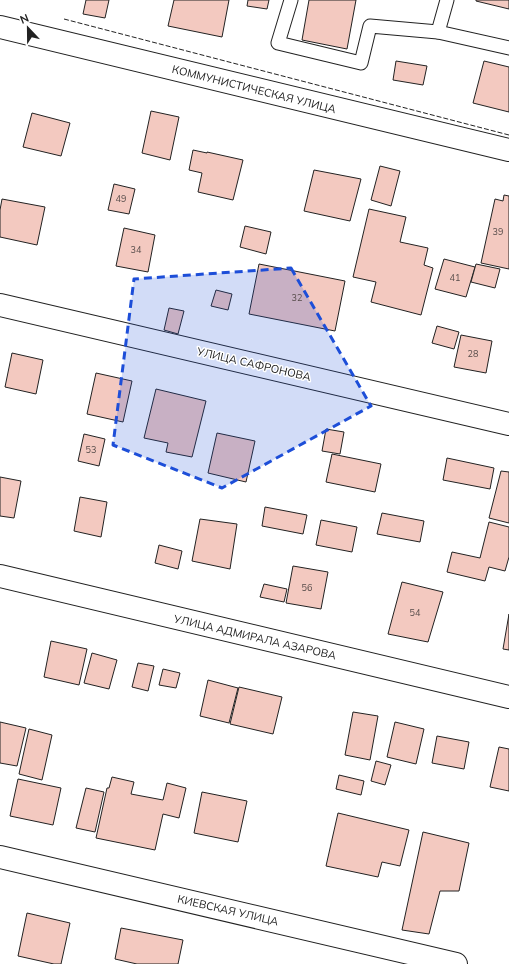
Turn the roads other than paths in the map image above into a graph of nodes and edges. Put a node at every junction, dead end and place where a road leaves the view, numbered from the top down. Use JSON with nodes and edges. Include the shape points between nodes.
{"nodes":[{"id":1,"x":291,"y":0,"type":"edge"},
{"id":2,"x":447,"y":0,"type":"edge"},
{"id":3,"x":0,"y":27,"type":"edge"},
{"id":4,"x":438,"y":32,"type":"junction"},
{"id":5,"x":509,"y":48,"type":"edge"},
{"id":6,"x":509,"y":150,"type":"edge"},
{"id":7,"x":0,"y":305,"type":"edge"},
{"id":8,"x":509,"y":424,"type":"edge"},
{"id":9,"x":0,"y":576,"type":"edge"},
{"id":10,"x":509,"y":698,"type":"edge"},
{"id":11,"x":0,"y":857,"type":"edge"},
{"id":12,"x":456,"y":964,"type":"edge"}],
"edges":[{"from":1,"to":4,"type":"lane","via":[[278,43],[361,63],[370,26]]},
{"from":2,"to":4,"type":"lane"},
{"from":3,"to":6,"type":"street","name":"КОММУНИСТИЧЕСКАЯ УЛИЦА"},
{"from":4,"to":5,"type":"lane"},
{"from":7,"to":8,"type":"street","name":"УЛИЦА САФРОНОВА"},
{"from":9,"to":10,"type":"street","name":"УЛИЦА АДМИРАЛА АЗАРОВА"},
{"from":11,"to":12,"type":"street","name":"КИЕВСКАЯ УЛИЦА"}]}
